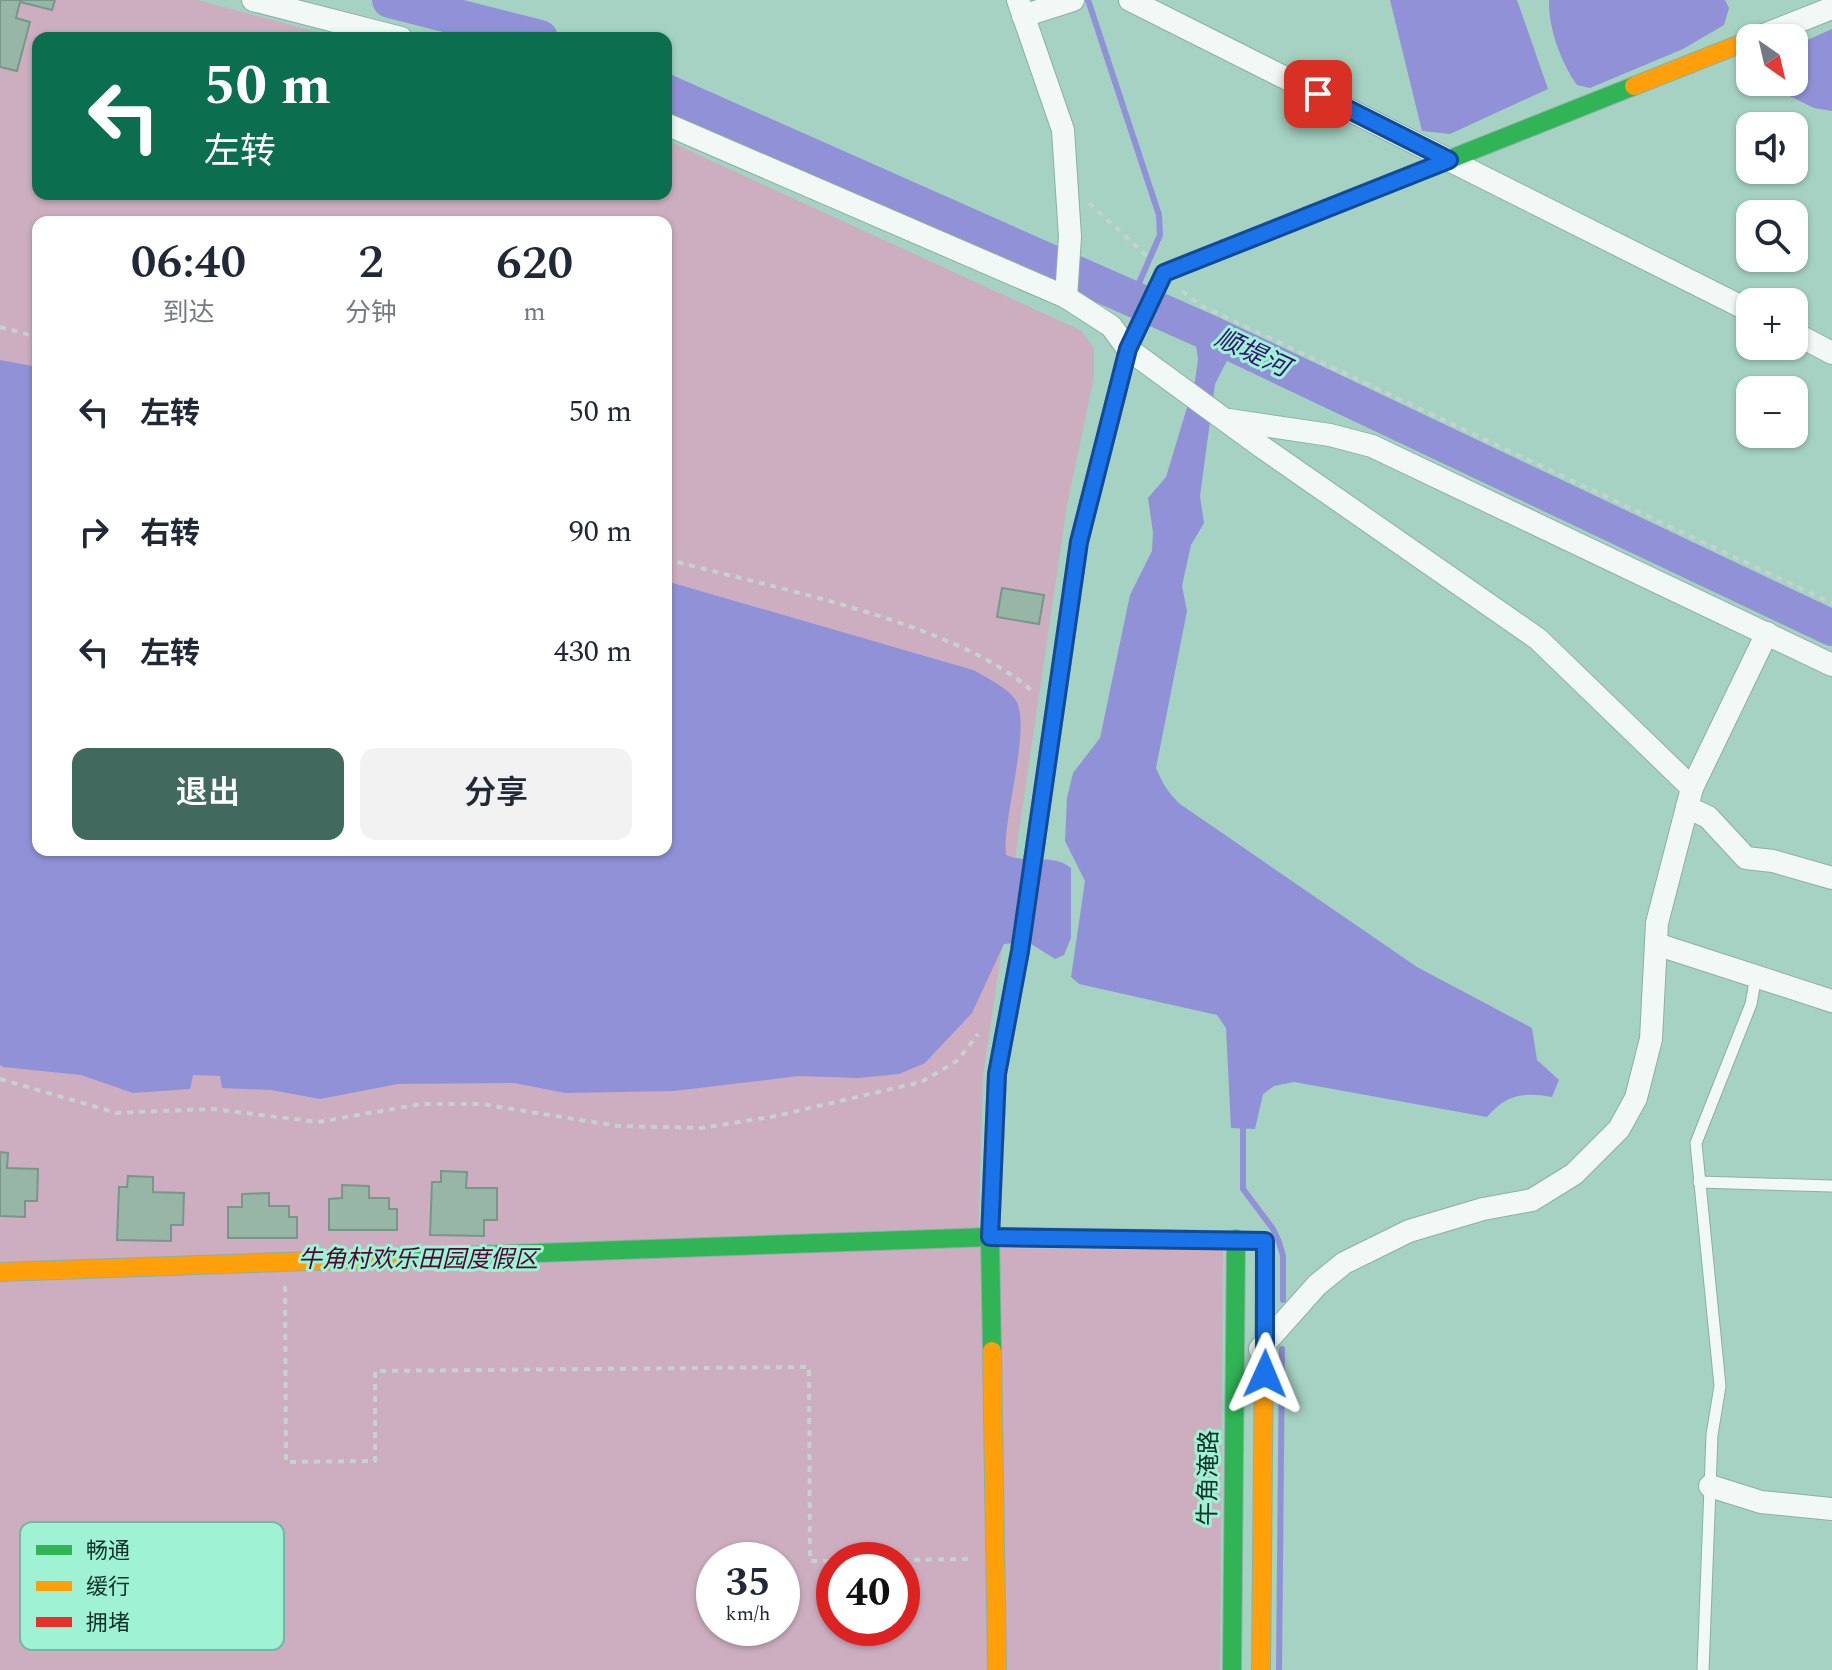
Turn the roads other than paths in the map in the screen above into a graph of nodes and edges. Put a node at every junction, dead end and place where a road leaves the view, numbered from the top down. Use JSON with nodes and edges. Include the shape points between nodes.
{"nodes":[{"id":1,"x":253,"y":0,"type":"edge"},
{"id":2,"x":1073,"y":0,"type":"edge"},
{"id":3,"x":1130,"y":0,"type":"edge"},
{"id":4,"x":1021,"y":8,"type":"edge"},
{"id":5,"x":1832,"y":8,"type":"edge"},
{"id":6,"x":1791,"y":24,"type":"edge"},
{"id":7,"x":378,"y":32,"type":"edge"},
{"id":8,"x":1736,"y":46,"type":"edge"},
{"id":9,"x":672,"y":127,"type":"edge"},
{"id":10,"x":1449,"y":160,"type":"junction"},
{"id":11,"x":1066,"y":296,"type":"junction"},
{"id":12,"x":1736,"y":304,"type":"edge"},
{"id":13,"x":1132,"y":340,"type":"junction"},
{"id":14,"x":1808,"y":340,"type":"edge"},
{"id":15,"x":1832,"y":353,"type":"edge"},
{"id":16,"x":1224,"y":419,"type":"junction"},
{"id":17,"x":1767,"y":633,"type":"junction"},
{"id":18,"x":1832,"y":665,"type":"edge"},
{"id":19,"x":1690,"y":798,"type":"junction"},
{"id":20,"x":1832,"y":878,"type":"edge"},
{"id":21,"x":1656,"y":944,"type":"junction"},
{"id":22,"x":1756,"y":976,"type":"junction"},
{"id":23,"x":1832,"y":1001,"type":"edge"},
{"id":24,"x":1699,"y":1182,"type":"junction"},
{"id":25,"x":1832,"y":1186,"type":"edge"},
{"id":26,"x":990,"y":1237,"type":"junction"},
{"id":27,"x":1236,"y":1239,"type":"junction"},
{"id":28,"x":0,"y":1272,"type":"edge"},
{"id":29,"x":1265,"y":1345,"type":"junction"},
{"id":30,"x":1234,"y":1369,"type":"junction"},
{"id":31,"x":1710,"y":1486,"type":"junction"},
{"id":32,"x":1832,"y":1509,"type":"edge"},
{"id":33,"x":997,"y":1670,"type":"edge"},
{"id":34,"x":1232,"y":1670,"type":"edge"},
{"id":35,"x":1261,"y":1670,"type":"edge"},
{"id":36,"x":1703,"y":1670,"type":"edge"}],
"edges":[{"from":1,"to":7,"type":"street"},
{"from":2,"to":4,"type":"street"},
{"from":3,"to":10,"type":"street"},
{"from":4,"to":11,"type":"street","via":[[1063,130],[1070,237]]},
{"from":5,"to":6,"type":"street"},
{"from":8,"to":10,"type":"street"},
{"from":9,"to":11,"type":"street"},
{"from":10,"to":12,"type":"street"},
{"from":10,"to":13,"type":"street","via":[[1164,273]]},
{"from":11,"to":13,"type":"street"},
{"from":13,"to":16,"type":"street"},
{"from":13,"to":26,"type":"street","via":[[1079,542],[997,1074]]},
{"from":14,"to":15,"type":"street"},
{"from":16,"to":17,"type":"street","via":[[1372,446]]},
{"from":16,"to":19,"type":"street","via":[[1538,639]]},
{"from":17,"to":18,"type":"street"},
{"from":17,"to":19,"type":"street"},
{"from":19,"to":20,"type":"street","via":[[1746,858]]},
{"from":19,"to":21,"type":"street"},
{"from":21,"to":22,"type":"street"},
{"from":21,"to":29,"type":"street","via":[[1651,1039],[1636,1098],[1619,1129],[1574,1174],[1532,1200],[1409,1231],[1344,1263],[1317,1285]]},
{"from":22,"to":23,"type":"street"},
{"from":22,"to":24,"type":"lane","via":[[1751,1004],[1696,1143]]},
{"from":24,"to":25,"type":"lane"},
{"from":24,"to":31,"type":"lane","via":[[1720,1386]]},
{"from":26,"to":27,"type":"street"},
{"from":26,"to":28,"type":"street"},
{"from":26,"to":33,"type":"street"},
{"from":27,"to":29,"type":"street","via":[[1265,1241]]},
{"from":27,"to":30,"type":"street","name":"牛角淹路"},
{"from":29,"to":30,"type":"street"},
{"from":29,"to":35,"type":"street"},
{"from":30,"to":34,"type":"street","name":"牛角淹路"},
{"from":31,"to":32,"type":"street","via":[[1761,1502]]},
{"from":31,"to":36,"type":"lane"}]}
